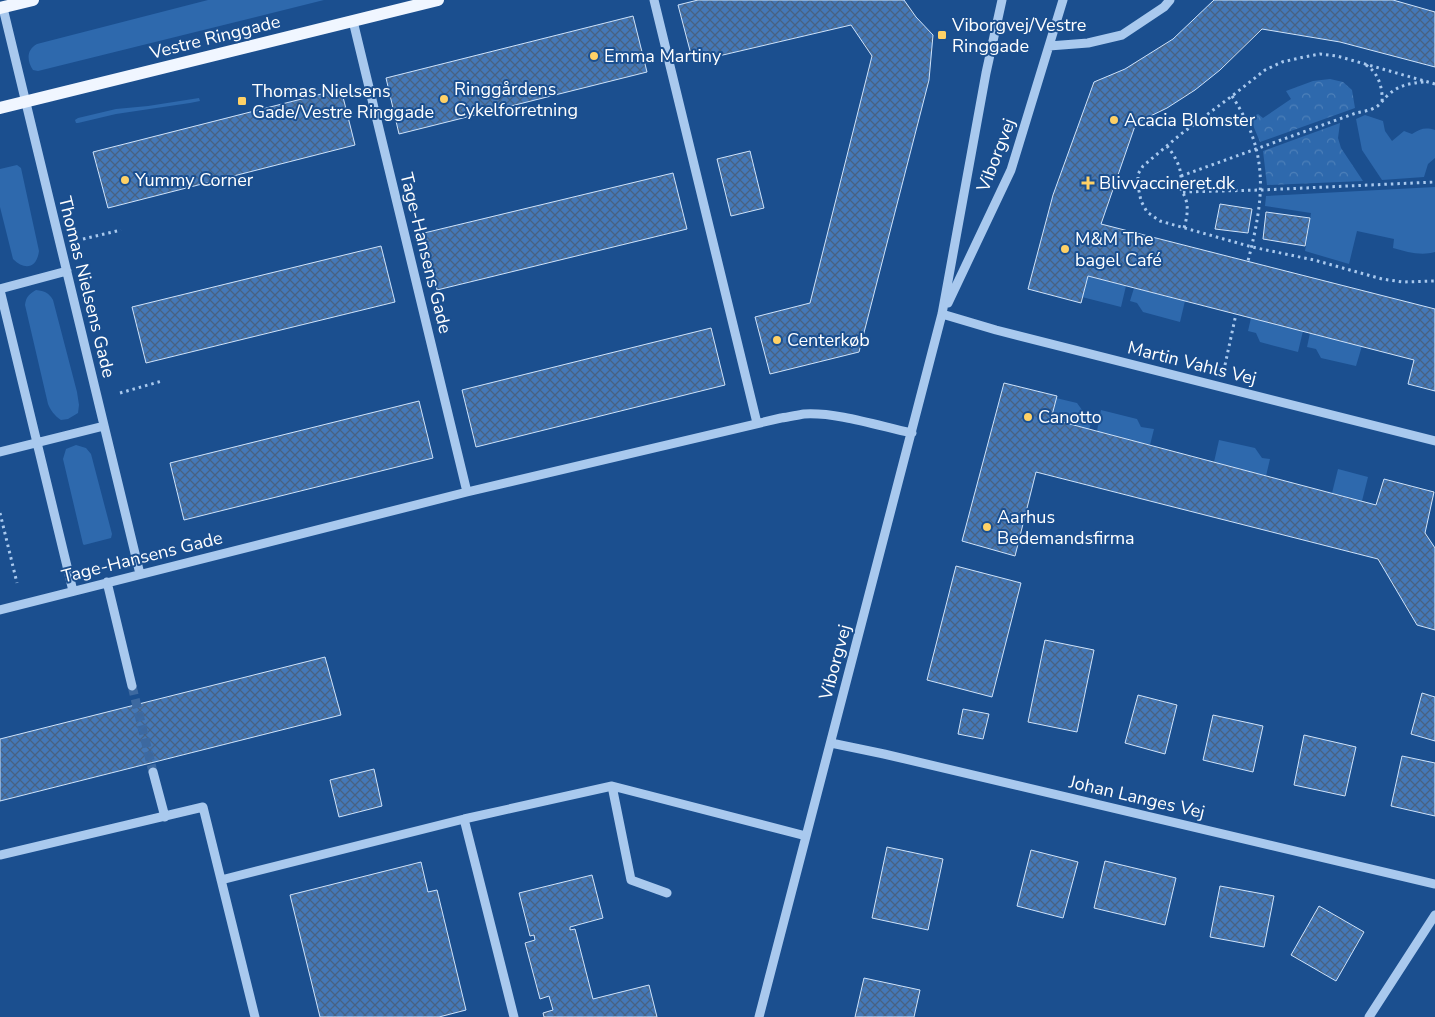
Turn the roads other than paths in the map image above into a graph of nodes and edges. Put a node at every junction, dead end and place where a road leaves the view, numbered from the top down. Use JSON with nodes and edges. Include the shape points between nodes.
{"nodes":[{"id":1,"x":33,"y":0,"type":"edge"},
{"id":2,"x":438,"y":0,"type":"edge"},
{"id":3,"x":654,"y":0,"type":"edge"},
{"id":4,"x":1002,"y":0,"type":"edge"},
{"id":5,"x":1063,"y":0,"type":"edge"},
{"id":6,"x":1170,"y":0,"type":"edge"},
{"id":7,"x":1,"y":8,"type":"edge"},
{"id":8,"x":353,"y":21,"type":"junction"},
{"id":9,"x":1049,"y":46,"type":"junction"},
{"id":10,"x":26,"y":102,"type":"junction"},
{"id":11,"x":0,"y":108,"type":"edge"},
{"id":12,"x":67,"y":271,"type":"junction"},
{"id":13,"x":0,"y":289,"type":"edge"},
{"id":14,"x":942,"y":314,"type":"junction"},
{"id":15,"x":757,"y":423,"type":"junction"},
{"id":16,"x":104,"y":426,"type":"junction"},
{"id":17,"x":912,"y":433,"type":"junction"},
{"id":18,"x":1435,"y":441,"type":"edge"},
{"id":19,"x":37,"y":443,"type":"junction"},
{"id":20,"x":0,"y":452,"type":"edge"},
{"id":21,"x":467,"y":492,"type":"junction"},
{"id":22,"x":140,"y":574,"type":"junction"},
{"id":23,"x":107,"y":582,"type":"junction"},
{"id":24,"x":73,"y":591,"type":"junction"},
{"id":25,"x":0,"y":610,"type":"edge"},
{"id":26,"x":132,"y":686,"type":"tunnel mouth"},
{"id":27,"x":831,"y":742,"type":"junction"},
{"id":28,"x":153,"y":772,"type":"tunnel mouth"},
{"id":29,"x":612,"y":786,"type":"junction"},
{"id":30,"x":165,"y":817,"type":"junction"},
{"id":31,"x":464,"y":819,"type":"junction"},
{"id":32,"x":806,"y":836,"type":"junction"},
{"id":33,"x":0,"y":856,"type":"edge"},
{"id":34,"x":221,"y":880,"type":"junction"},
{"id":35,"x":1435,"y":884,"type":"edge"},
{"id":36,"x":667,"y":893,"type":"dead end"},
{"id":37,"x":1435,"y":915,"type":"edge"},
{"id":38,"x":255,"y":1017,"type":"edge"},
{"id":39,"x":514,"y":1017,"type":"edge"},
{"id":40,"x":759,"y":1017,"type":"edge"},
{"id":41,"x":1369,"y":1017,"type":"edge"}],
"edges":[{"from":1,"to":7,"type":"main road"},
{"from":2,"to":8,"type":"main road","name":"Vestre Ringgade"},
{"from":3,"to":15,"type":"street"},
{"from":4,"to":14,"type":"street","name":"Viborgvej"},
{"from":5,"to":9,"type":"street","name":"Viborgvej"},
{"from":6,"to":9,"type":"street","via":[[1122,35],[1088,43]]},
{"from":7,"to":10,"type":"street","name":"Thomas Nielsens Gade"},
{"from":8,"to":10,"type":"main road","name":"Vestre Ringgade"},
{"from":8,"to":21,"type":"street","name":"Tage-Hansens Gade"},
{"from":9,"to":14,"type":"street","name":"Viborgvej","via":[[1011,170]]},
{"from":10,"to":11,"type":"main road","name":"Vestre Ringgade"},
{"from":10,"to":12,"type":"street","name":"Thomas Nielsens Gade"},
{"from":12,"to":13,"type":"street"},
{"from":12,"to":16,"type":"street","name":"Thomas Nielsens Gade"},
{"from":13,"to":19,"type":"street"},
{"from":14,"to":17,"type":"street","name":"Viborgvej"},
{"from":14,"to":18,"type":"street","name":"Martin Vahls Vej"},
{"from":15,"to":17,"type":"street","name":"Tage-Hansens Gade","via":[[797,415],[821,415]]},
{"from":15,"to":21,"type":"street","name":"Tage-Hansens Gade"},
{"from":16,"to":19,"type":"street"},
{"from":16,"to":22,"type":"street","name":"Thomas Nielsens Gade"},
{"from":17,"to":27,"type":"street","name":"Viborgvej"},
{"from":19,"to":20,"type":"street"},
{"from":19,"to":24,"type":"street"},
{"from":21,"to":22,"type":"street","name":"Tage-Hansens Gade"},
{"from":22,"to":23,"type":"street","name":"Tage-Hansens Gade"},
{"from":23,"to":24,"type":"street","name":"Tage-Hansens Gade"},
{"from":23,"to":26,"type":"street"},
{"from":24,"to":25,"type":"street","name":"Tage-Hansens Gade"},
{"from":27,"to":32,"type":"street","name":"Viborgvej"},
{"from":27,"to":35,"type":"street","name":"Johan Langes Vej"},
{"from":28,"to":30,"type":"street"},
{"from":29,"to":31,"type":"street"},
{"from":29,"to":32,"type":"street"},
{"from":29,"to":36,"type":"street","via":[[631,880]]},
{"from":30,"to":33,"type":"street"},
{"from":30,"to":34,"type":"street","via":[[203,808]]},
{"from":31,"to":34,"type":"street"},
{"from":31,"to":39,"type":"street"},
{"from":32,"to":40,"type":"street","name":"Viborgvej"},
{"from":34,"to":38,"type":"street"},
{"from":37,"to":41,"type":"street"}]}
